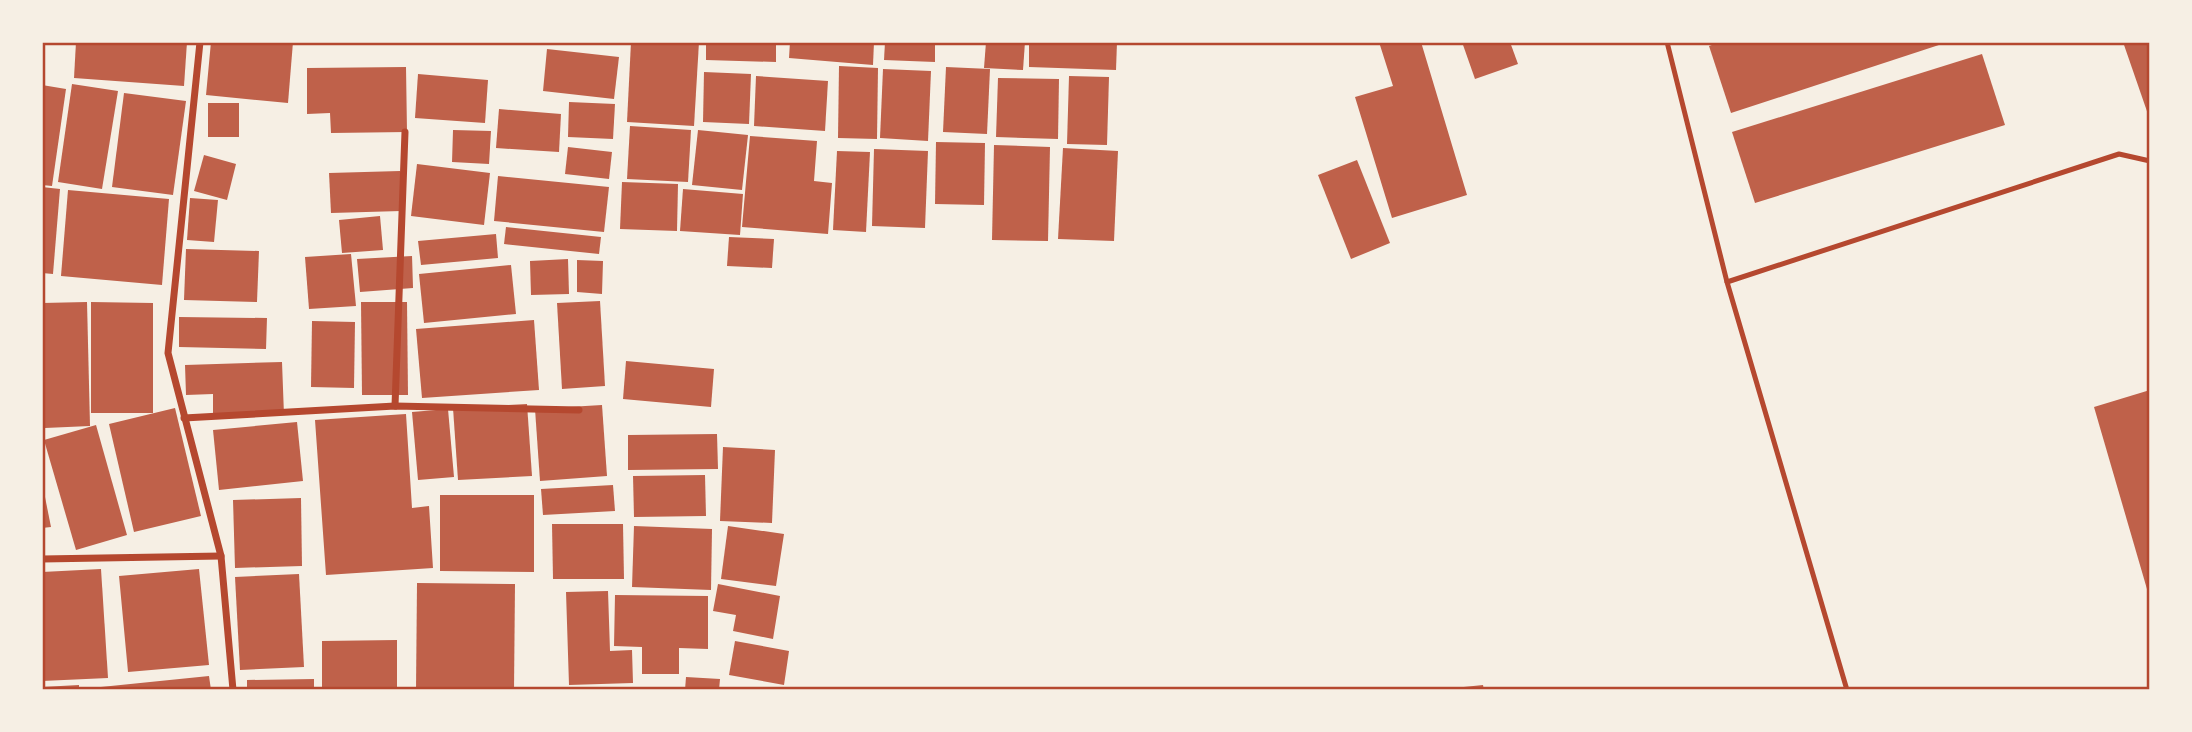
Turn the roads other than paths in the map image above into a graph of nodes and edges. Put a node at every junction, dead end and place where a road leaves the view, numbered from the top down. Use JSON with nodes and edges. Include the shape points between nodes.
{"nodes":[{"id":1,"x":200,"y":42,"type":"edge"},
{"id":2,"x":1667,"y":42,"type":"edge"},
{"id":3,"x":405,"y":132,"type":"dead end"},
{"id":4,"x":2150,"y":161,"type":"edge"},
{"id":5,"x":1727,"y":282,"type":"junction"},
{"id":6,"x":395,"y":406,"type":"junction"},
{"id":7,"x":579,"y":410,"type":"dead end"},
{"id":8,"x":184,"y":418,"type":"junction"},
{"id":9,"x":220,"y":556,"type":"junction"},
{"id":10,"x":42,"y":559,"type":"edge"},
{"id":11,"x":233,"y":690,"type":"edge"},
{"id":12,"x":1847,"y":690,"type":"edge"}],
"edges":[{"from":1,"to":8,"type":"street","via":[[168,353]]},
{"from":2,"to":5,"type":"lane"},
{"from":3,"to":6,"type":"street"},
{"from":4,"to":5,"type":"lane","via":[[2119,154]]},
{"from":5,"to":12,"type":"lane"},
{"from":6,"to":7,"type":"street"},
{"from":6,"to":8,"type":"street"},
{"from":8,"to":9,"type":"street"},
{"from":9,"to":10,"type":"street"},
{"from":9,"to":11,"type":"street"}]}
